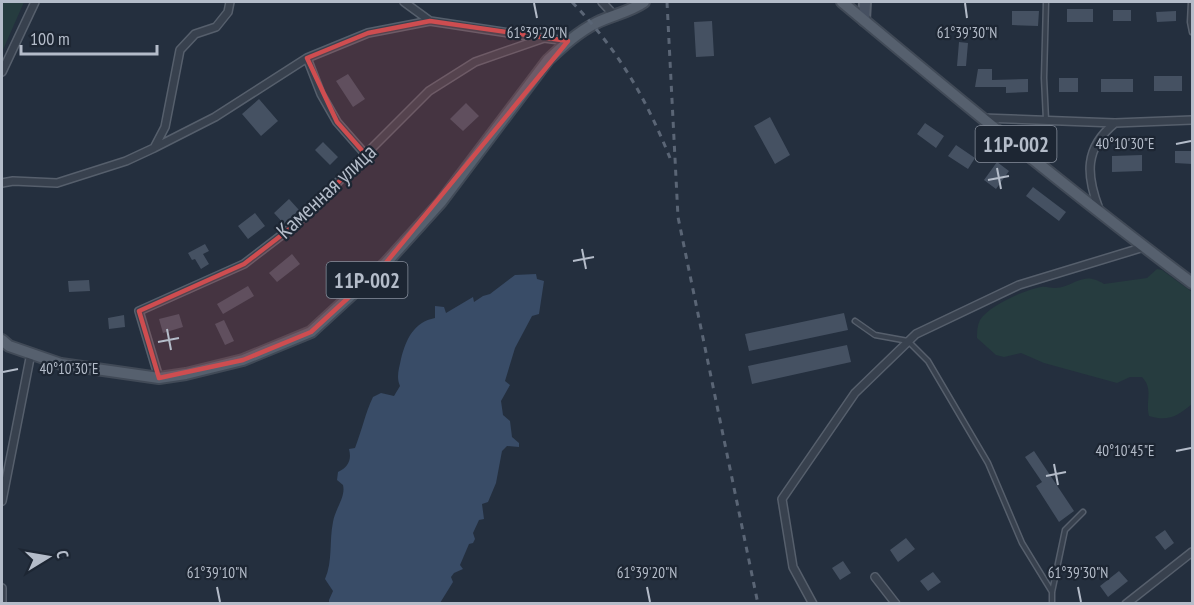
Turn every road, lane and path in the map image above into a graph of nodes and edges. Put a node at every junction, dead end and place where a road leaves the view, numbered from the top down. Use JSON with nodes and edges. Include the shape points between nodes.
{"nodes":[{"id":1,"x":35,"y":2,"type":"edge"},
{"id":2,"x":230,"y":2,"type":"edge"},
{"id":3,"x":404,"y":2,"type":"edge"},
{"id":4,"x":602,"y":2,"type":"edge"},
{"id":5,"x":644,"y":2,"type":"edge"},
{"id":6,"x":842,"y":2,"type":"edge"},
{"id":7,"x":865,"y":2,"type":"edge"},
{"id":8,"x":1046,"y":2,"type":"edge"},
{"id":9,"x":1191,"y":2,"type":"edge"},
{"id":10,"x":614,"y":15,"type":"junction"},
{"id":11,"x":864,"y":20,"type":"junction"},
{"id":12,"x":430,"y":21,"type":"junction"},
{"id":13,"x":1192,"y":32,"type":"edge"},
{"id":14,"x":544,"y":38,"type":"junction"},
{"id":15,"x":568,"y":41,"type":"junction"},
{"id":16,"x":307,"y":58,"type":"junction"},
{"id":17,"x":2,"y":72,"type":"edge"},
{"id":18,"x":982,"y":118,"type":"junction"},
{"id":19,"x":1046,"y":120,"type":"junction"},
{"id":20,"x":1192,"y":120,"type":"edge"},
{"id":21,"x":1115,"y":123,"type":"junction"},
{"id":22,"x":154,"y":148,"type":"junction"},
{"id":23,"x":366,"y":155,"type":"junction"},
{"id":24,"x":2,"y":183,"type":"edge"},
{"id":25,"x":1100,"y":211,"type":"junction"},
{"id":26,"x":1144,"y":247,"type":"junction"},
{"id":27,"x":1192,"y":283,"type":"edge"},
{"id":28,"x":855,"y":321,"type":"dead end"},
{"id":29,"x":2,"y":340,"type":"edge"},
{"id":30,"x":909,"y":341,"type":"junction"},
{"id":31,"x":31,"y":353,"type":"junction"},
{"id":32,"x":159,"y":378,"type":"junction"},
{"id":33,"x":2,"y":501,"type":"edge"},
{"id":34,"x":1083,"y":512,"type":"dead end"},
{"id":35,"x":1192,"y":552,"type":"edge"},
{"id":36,"x":875,"y":577,"type":"dead end"},
{"id":37,"x":2,"y":588,"type":"edge"},
{"id":38,"x":1052,"y":592,"type":"junction"},
{"id":39,"x":2,"y":603,"type":"edge"},
{"id":40,"x":813,"y":603,"type":"edge"},
{"id":41,"x":896,"y":603,"type":"edge"},
{"id":42,"x":1052,"y":603,"type":"edge"},
{"id":43,"x":1126,"y":603,"type":"edge"}],
"edges":[{"from":1,"to":17,"type":"street"},
{"from":2,"to":22,"type":"street","via":[[228,12],[216,27],[195,34],[180,50],[165,127]]},
{"from":3,"to":12,"type":"street"},
{"from":4,"to":10,"type":"street"},
{"from":5,"to":10,"type":"main road","number":"11Р-002"},
{"from":6,"to":11,"type":"main road","number":"11Р-002"},
{"from":7,"to":11,"type":"street"},
{"from":8,"to":19,"type":"lane"},
{"from":9,"to":13,"type":"lane"},
{"from":10,"to":15,"type":"main road","number":"11Р-002"},
{"from":11,"to":18,"type":"main road","number":"11Р-002"},
{"from":12,"to":14,"type":"street"},
{"from":12,"to":16,"type":"street","via":[[368,33]]},
{"from":14,"to":15,"type":"street","name":"Каменная улица"},
{"from":14,"to":23,"type":"street","name":"Каменная улица","via":[[475,62],[429,91]]},
{"from":15,"to":32,"type":"main road","number":"11Р-002","via":[[548,60],[441,202],[385,264],[311,332],[243,360]]},
{"from":16,"to":22,"type":"street","via":[[215,117]]},
{"from":16,"to":23,"type":"street","via":[[337,122]]},
{"from":18,"to":19,"type":"street"},
{"from":18,"to":25,"type":"main road","number":"11Р-002"},
{"from":19,"to":21,"type":"street"},
{"from":20,"to":21,"type":"street"},
{"from":21,"to":25,"type":"street","via":[[1104,132],[1090,160],[1091,189]]},
{"from":22,"to":24,"type":"street","via":[[57,183]]},
{"from":23,"to":32,"type":"street","name":"Каменная улица","via":[[296,224],[244,264],[139,311]]},
{"from":25,"to":26,"type":"main road","number":"11Р-002"},
{"from":26,"to":27,"type":"main road","number":"11Р-002"},
{"from":26,"to":30,"type":"street","via":[[1019,285],[916,334]]},
{"from":28,"to":30,"type":"lane","via":[[875,335]]},
{"from":29,"to":31,"type":"main road","number":"11Р-002"},
{"from":30,"to":38,"type":"lane","via":[[928,361],[972,434],[1022,543]]},
{"from":30,"to":40,"type":"street","via":[[855,393],[782,499],[793,567]]},
{"from":31,"to":32,"type":"main road","number":"11Р-002","via":[[61,364]]},
{"from":31,"to":33,"type":"street"},
{"from":34,"to":38,"type":"lane","via":[[1065,530]]},
{"from":35,"to":43,"type":"street"},
{"from":36,"to":41,"type":"street"},
{"from":37,"to":39,"type":"street"},
{"from":38,"to":42,"type":"lane"}]}
